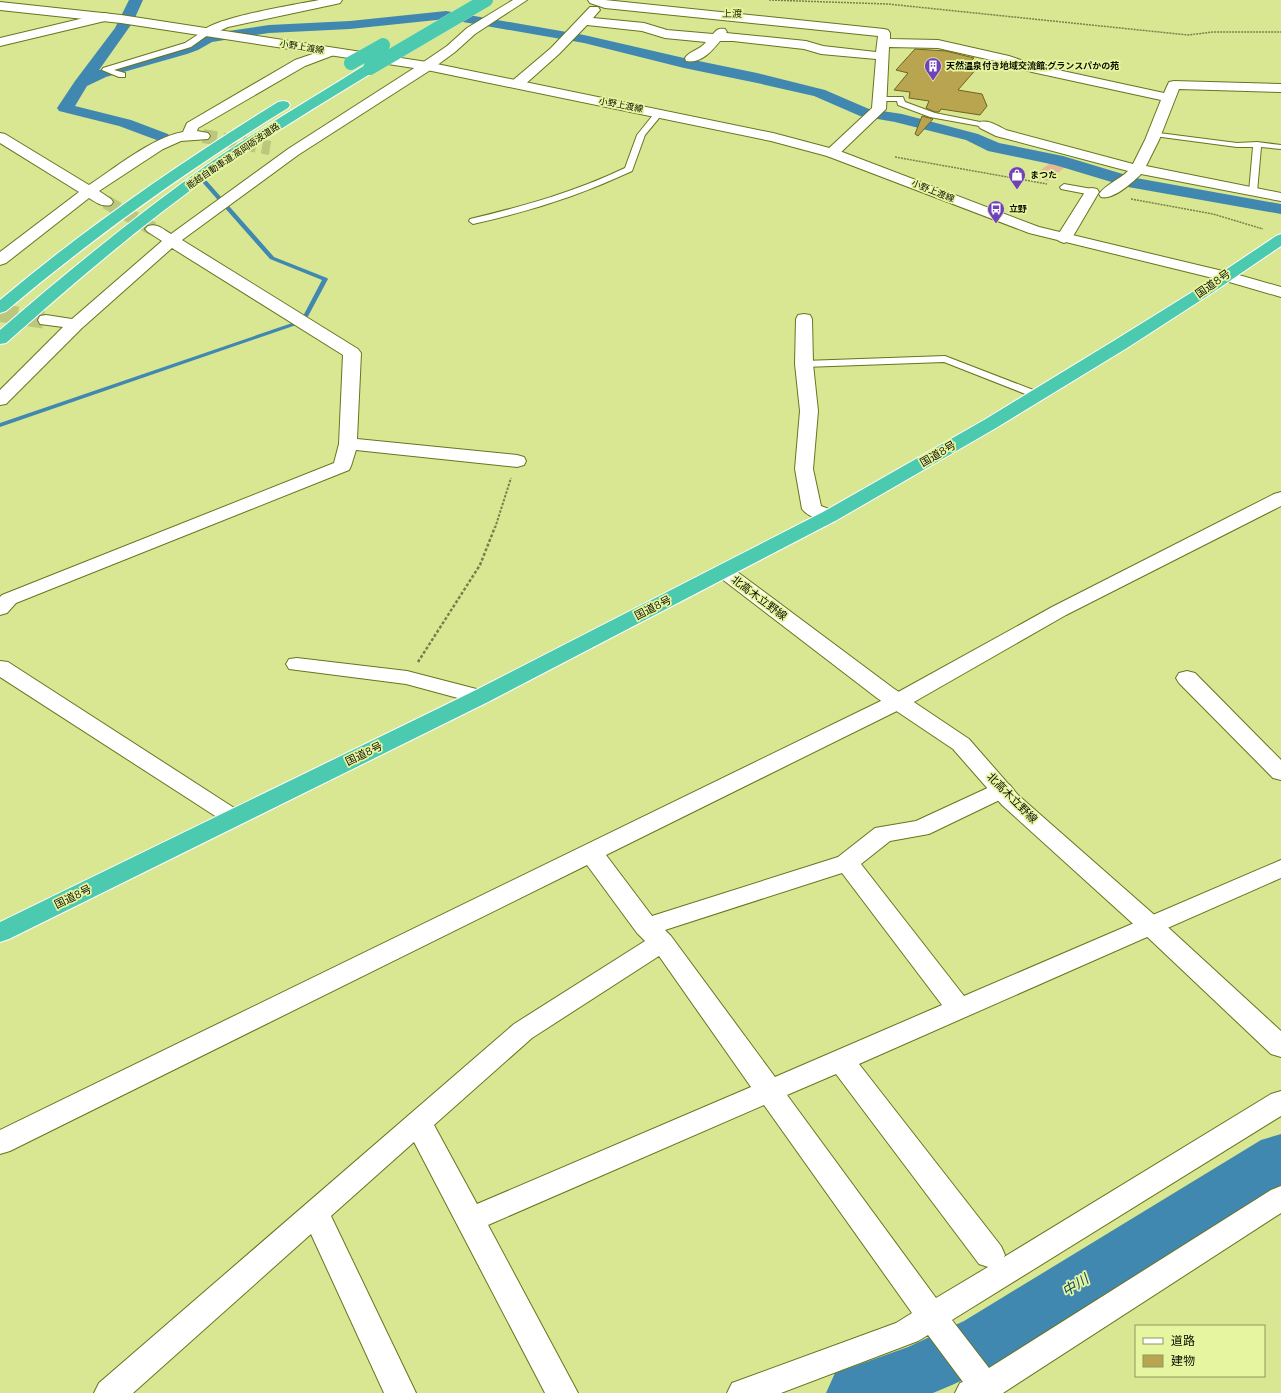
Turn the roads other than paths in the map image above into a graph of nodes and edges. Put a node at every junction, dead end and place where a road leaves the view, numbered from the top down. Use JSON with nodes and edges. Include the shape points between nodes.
{"nodes":[{"id":1,"x":336,"y":0,"type":"edge"},
{"id":2,"x":486,"y":0,"type":"edge"},
{"id":3,"x":500,"y":0,"type":"edge"},
{"id":4,"x":519,"y":1,"type":"edge"},
{"id":5,"x":602,"y":1,"type":"edge"},
{"id":6,"x":0,"y":6,"type":"edge"},
{"id":7,"x":105,"y":17,"type":"junction"},
{"id":8,"x":734,"y":17,"type":"junction"},
{"id":9,"x":585,"y":21,"type":"junction"},
{"id":10,"x":208,"y":32,"type":"junction"},
{"id":11,"x":716,"y":38,"type":"junction"},
{"id":12,"x":392,"y":40,"type":"dead end"},
{"id":13,"x":0,"y":42,"type":"edge"},
{"id":14,"x":883,"y":50,"type":"junction"},
{"id":15,"x":330,"y":52,"type":"junction"},
{"id":16,"x":691,"y":58,"type":"dead end"},
{"id":17,"x":428,"y":66,"type":"junction"},
{"id":18,"x":338,"y":71,"type":"dead end"},
{"id":19,"x":122,"y":75,"type":"dead end"},
{"id":20,"x":518,"y":84,"type":"junction"},
{"id":21,"x":1174,"y":85,"type":"junction"},
{"id":22,"x":1281,"y":88,"type":"edge"},
{"id":23,"x":1135,"y":90,"type":"junction"},
{"id":24,"x":1169,"y":98,"type":"junction"},
{"id":25,"x":292,"y":99,"type":"dead end"},
{"id":26,"x":879,"y":99,"type":"junction"},
{"id":27,"x":660,"y":112,"type":"junction"},
{"id":28,"x":985,"y":125,"type":"joint"},
{"id":29,"x":1154,"y":134,"type":"junction"},
{"id":30,"x":189,"y":135,"type":"junction"},
{"id":31,"x":203,"y":136,"type":"tunnel mouth"},
{"id":32,"x":0,"y":137,"type":"edge"},
{"id":33,"x":1257,"y":144,"type":"junction"},
{"id":34,"x":1281,"y":147,"type":"edge"},
{"id":35,"x":278,"y":150,"type":"tunnel mouth"},
{"id":36,"x":293,"y":152,"type":"junction"},
{"id":37,"x":832,"y":153,"type":"junction"},
{"id":38,"x":1130,"y":177,"type":"junction"},
{"id":39,"x":1064,"y":187,"type":"road end"},
{"id":40,"x":88,"y":192,"type":"junction"},
{"id":41,"x":1253,"y":192,"type":"junction"},
{"id":42,"x":1099,"y":193,"type":"junction"},
{"id":43,"x":1281,"y":197,"type":"edge"},
{"id":44,"x":106,"y":202,"type":"tunnel mouth"},
{"id":45,"x":473,"y":221,"type":"dead end"},
{"id":46,"x":153,"y":229,"type":"tunnel mouth"},
{"id":47,"x":1064,"y":238,"type":"junction"},
{"id":48,"x":1281,"y":239,"type":"edge"},
{"id":49,"x":171,"y":241,"type":"junction"},
{"id":50,"x":0,"y":260,"type":"edge"},
{"id":51,"x":1225,"y":276,"type":"junction"},
{"id":52,"x":1281,"y":292,"type":"edge"},
{"id":53,"x":0,"y":308,"type":"edge"},
{"id":54,"x":804,"y":319,"type":"dead end"},
{"id":55,"x":46,"y":320,"type":"tunnel mouth"},
{"id":56,"x":76,"y":324,"type":"junction"},
{"id":57,"x":0,"y":339,"type":"edge"},
{"id":58,"x":804,"y":364,"type":"junction"},
{"id":59,"x":1037,"y":395,"type":"junction"},
{"id":60,"x":0,"y":400,"type":"edge"},
{"id":61,"x":348,"y":444,"type":"junction"},
{"id":62,"x":517,"y":461,"type":"road end"},
{"id":63,"x":1275,"y":507,"type":"edge"},
{"id":64,"x":830,"y":516,"type":"junction"},
{"id":65,"x":724,"y":572,"type":"junction"},
{"id":66,"x":0,"y":609,"type":"edge"},
{"id":67,"x":297,"y":664,"type":"dead end"},
{"id":68,"x":0,"y":667,"type":"edge"},
{"id":69,"x":1187,"y":678,"type":"dead end"},
{"id":70,"x":480,"y":697,"type":"junction"},
{"id":71,"x":898,"y":701,"type":"junction"},
{"id":72,"x":1281,"y":773,"type":"edge"},
{"id":73,"x":1002,"y":790,"type":"junction"},
{"id":74,"x":234,"y":818,"type":"junction"},
{"id":75,"x":592,"y":852,"type":"junction"},
{"id":76,"x":847,"y":862,"type":"junction"},
{"id":77,"x":1281,"y":868,"type":"edge"},
{"id":78,"x":1150,"y":924,"type":"junction"},
{"id":79,"x":0,"y":933,"type":"edge"},
{"id":80,"x":654,"y":934,"type":"junction"},
{"id":81,"x":959,"y":1008,"type":"junction"},
{"id":82,"x":1281,"y":1047,"type":"edge"},
{"id":83,"x":841,"y":1060,"type":"junction"},
{"id":84,"x":769,"y":1090,"type":"junction"},
{"id":85,"x":1281,"y":1102,"type":"edge"},
{"id":86,"x":418,"y":1122,"type":"junction"},
{"id":87,"x":0,"y":1143,"type":"edge"},
{"id":88,"x":1281,"y":1198,"type":"edge"},
{"id":89,"x":315,"y":1212,"type":"junction"},
{"id":90,"x":470,"y":1220,"type":"junction"},
{"id":91,"x":990,"y":1255,"type":"dead end"},
{"id":92,"x":936,"y":1323,"type":"junction"},
{"id":93,"x":978,"y":1385,"type":"edge"},
{"id":94,"x":110,"y":1393,"type":"edge"},
{"id":95,"x":400,"y":1393,"type":"edge"},
{"id":96,"x":562,"y":1393,"type":"edge"},
{"id":97,"x":743,"y":1393,"type":"edge"}],
"edges":[{"from":1,"to":10,"type":"street","via":[[224,24]]},
{"from":2,"to":57,"type":"highway","name":"能越自動車道;高岡砺波道路","bridge":true,"via":[[266,132],[218,165],[110,245]]},
{"from":3,"to":4,"type":"street"},
{"from":4,"to":17,"type":"street","via":[[471,31]]},
{"from":5,"to":8,"type":"street"},
{"from":5,"to":9,"type":"street"},
{"from":6,"to":7,"type":"street","name":"小野上渡線"},
{"from":7,"to":10,"type":"street","name":"小野上渡線"},
{"from":7,"to":13,"type":"street"},
{"from":8,"to":11,"type":"street"},
{"from":8,"to":14,"type":"street","via":[[884,33]]},
{"from":9,"to":11,"type":"street","via":[[644,27],[665,34]]},
{"from":9,"to":20,"type":"street","via":[[555,52]]},
{"from":10,"to":15,"type":"street","name":"小野上渡線"},
{"from":10,"to":19,"type":"lane","via":[[188,45],[106,70]]},
{"from":11,"to":14,"type":"street","via":[[806,45],[821,50]]},
{"from":11,"to":16,"type":"street","via":[[705,51]]},
{"from":12,"to":18,"type":"highway","bridge":true},
{"from":14,"to":23,"type":"street","via":[[938,44]]},
{"from":14,"to":26,"type":"street"},
{"from":15,"to":17,"type":"street","name":"小野上渡線"},
{"from":15,"to":30,"type":"street","via":[[300,63],[192,126]]},
{"from":17,"to":20,"type":"street","name":"小野上渡線"},
{"from":17,"to":36,"type":"street"},
{"from":20,"to":27,"type":"street","name":"小野上渡線"},
{"from":21,"to":22,"type":"street"},
{"from":21,"to":23,"type":"street"},
{"from":21,"to":24,"type":"street"},
{"from":23,"to":24,"type":"street"},
{"from":24,"to":29,"type":"street"},
{"from":25,"to":53,"type":"highway","name":"能越自動車道;高岡砺波道路","via":[[200,156],[146,194],[82,241]]},
{"from":26,"to":28,"type":"lane","via":[[900,99],[901,104],[933,115]]},
{"from":26,"to":37,"type":"street","via":[[878,109]]},
{"from":27,"to":37,"type":"street","name":"小野上渡線","via":[[774,137]]},
{"from":27,"to":45,"type":"lane","via":[[641,135],[629,169],[601,183],[508,214]]},
{"from":28,"to":38,"type":"street","via":[[1001,133]]},
{"from":29,"to":33,"type":"lane","via":[[1237,145]]},
{"from":29,"to":38,"type":"street"},
{"from":30,"to":31,"type":"street"},
{"from":30,"to":40,"type":"street","via":[[177,137],[158,146]]},
{"from":32,"to":40,"type":"street"},
{"from":33,"to":34,"type":"lane"},
{"from":33,"to":41,"type":"lane"},
{"from":35,"to":36,"type":"street"},
{"from":36,"to":49,"type":"street"},
{"from":37,"to":47,"type":"street","name":"小野上渡線","via":[[1027,228]]},
{"from":38,"to":41,"type":"street"},
{"from":38,"to":42,"type":"street"},
{"from":39,"to":42,"type":"lane"},
{"from":40,"to":44,"type":"street"},
{"from":40,"to":50,"type":"street"},
{"from":41,"to":43,"type":"street"},
{"from":42,"to":47,"type":"street"},
{"from":46,"to":49,"type":"street"},
{"from":47,"to":51,"type":"street","name":"小野上渡線"},
{"from":48,"to":51,"type":"highway","name":"国道8号"},
{"from":49,"to":56,"type":"street"},
{"from":49,"to":61,"type":"street","via":[[352,353]]},
{"from":51,"to":52,"type":"street","name":"小野上渡線"},
{"from":51,"to":59,"type":"highway","name":"国道8号","via":[[1122,344]]},
{"from":54,"to":58,"type":"street"},
{"from":55,"to":56,"type":"street"},
{"from":56,"to":60,"type":"street"},
{"from":58,"to":59,"type":"lane","via":[[945,359]]},
{"from":58,"to":64,"type":"street","via":[[809,411],[804,469],[812,509]]},
{"from":59,"to":64,"type":"highway","name":"国道8号"},
{"from":61,"to":62,"type":"street"},
{"from":61,"to":66,"type":"street","via":[[342,466],[9,599]]},
{"from":63,"to":71,"type":"street","via":[[1059,611]]},
{"from":64,"to":65,"type":"highway","name":"国道8号"},
{"from":65,"to":70,"type":"highway","name":"国道8号"},
{"from":65,"to":71,"type":"street","name":"北高木立野線"},
{"from":67,"to":70,"type":"street","via":[[407,678]]},
{"from":68,"to":74,"type":"street"},
{"from":69,"to":72,"type":"street"},
{"from":70,"to":74,"type":"highway","name":"国道8号"},
{"from":71,"to":73,"type":"street","name":"北高木立野線","via":[[961,744]]},
{"from":71,"to":75,"type":"street"},
{"from":73,"to":76,"type":"street","via":[[921,828],[883,834]]},
{"from":73,"to":78,"type":"street","name":"北高木立野線","via":[[1010,800]]},
{"from":74,"to":79,"type":"highway","name":"国道8号"},
{"from":75,"to":80,"type":"street"},
{"from":75,"to":87,"type":"street"},
{"from":76,"to":80,"type":"street"},
{"from":76,"to":81,"type":"street"},
{"from":77,"to":78,"type":"street"},
{"from":78,"to":81,"type":"street"},
{"from":78,"to":82,"type":"street","name":"北高木立野線"},
{"from":80,"to":84,"type":"street"},
{"from":80,"to":86,"type":"street","via":[[523,1032]]},
{"from":81,"to":83,"type":"street"},
{"from":83,"to":84,"type":"street"},
{"from":83,"to":91,"type":"street"},
{"from":84,"to":90,"type":"street"},
{"from":84,"to":92,"type":"street"},
{"from":85,"to":92,"type":"street"},
{"from":86,"to":89,"type":"street"},
{"from":86,"to":90,"type":"street"},
{"from":88,"to":93,"type":"street"},
{"from":89,"to":94,"type":"street"},
{"from":89,"to":95,"type":"street"},
{"from":90,"to":96,"type":"street"},
{"from":92,"to":93,"type":"street"},
{"from":92,"to":97,"type":"street"}]}
